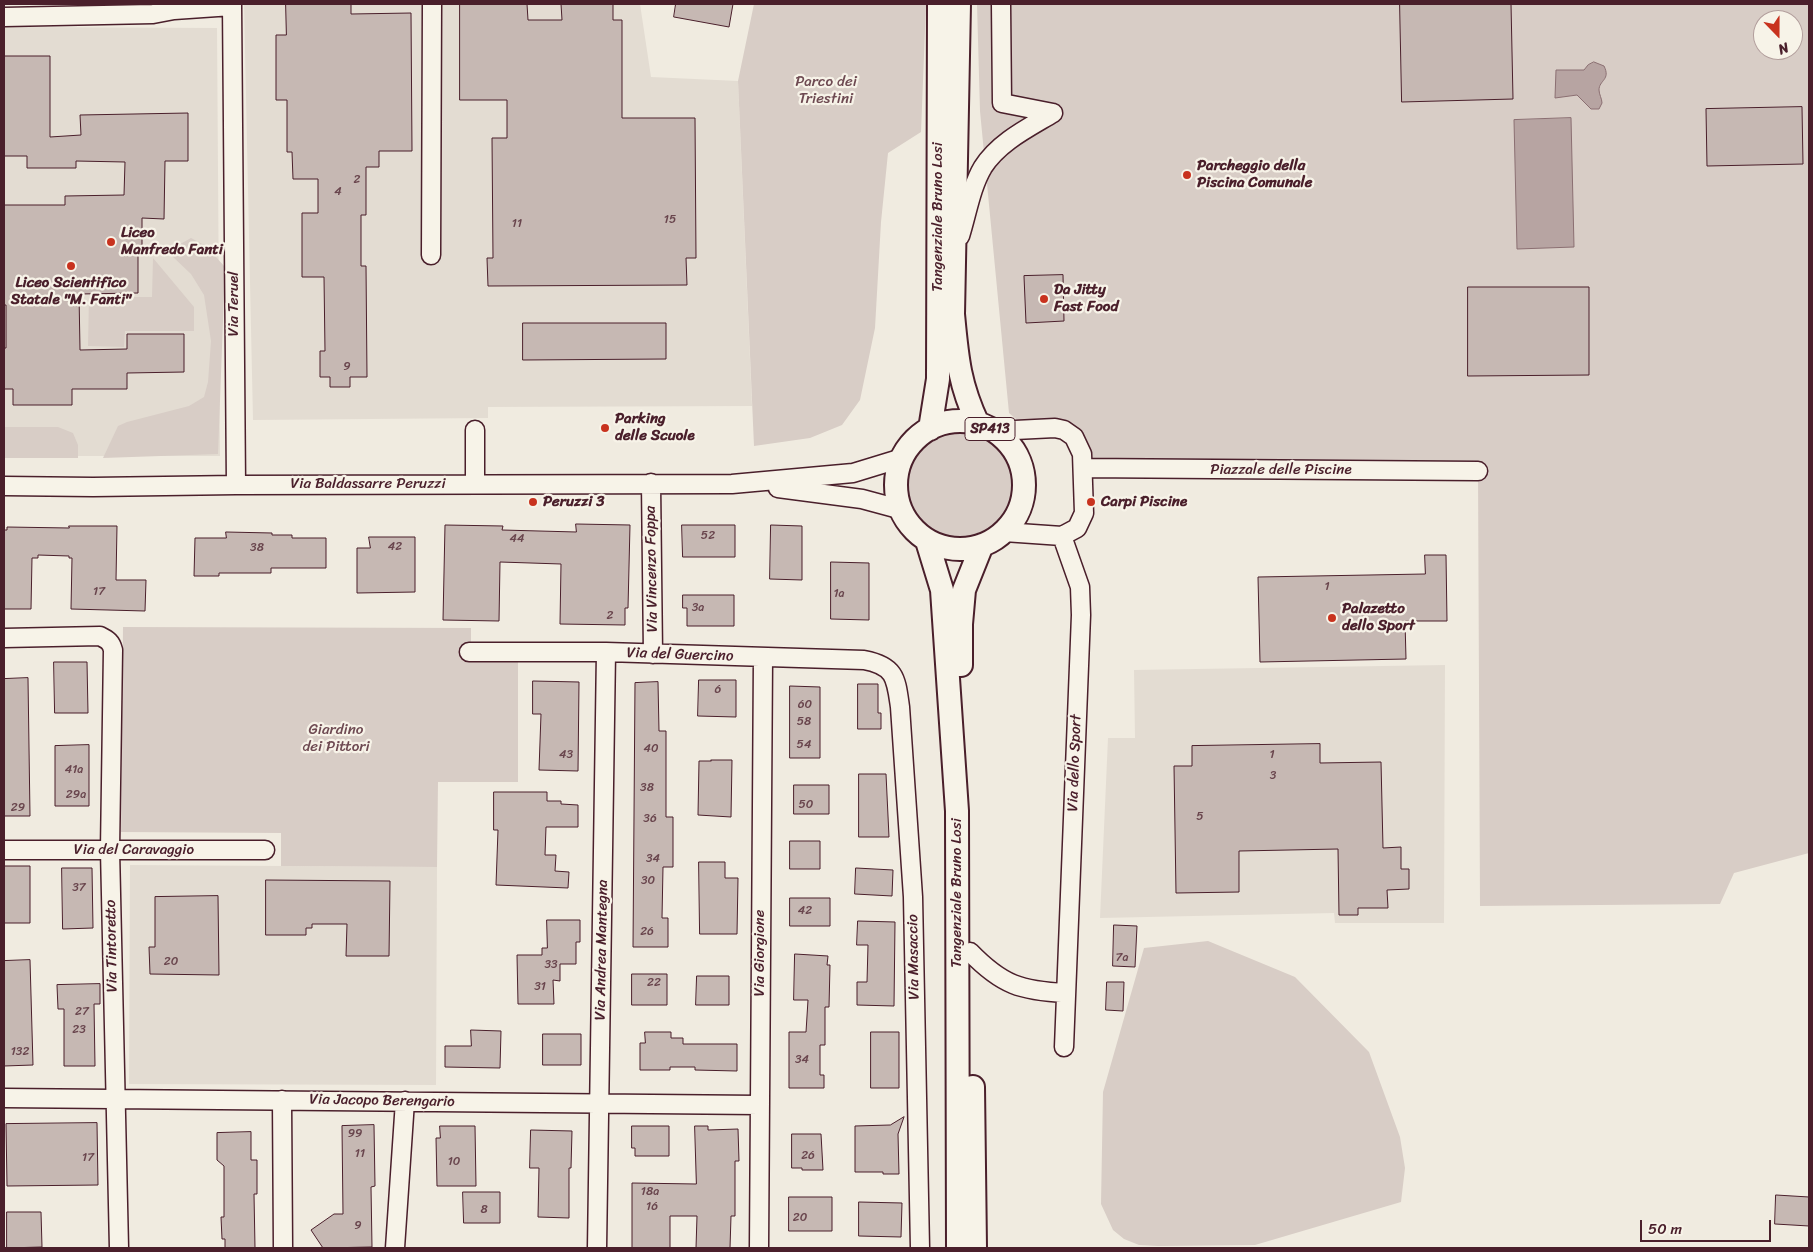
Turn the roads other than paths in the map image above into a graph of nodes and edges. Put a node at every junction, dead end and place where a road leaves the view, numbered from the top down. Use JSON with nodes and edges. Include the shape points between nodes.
{"nodes":[{"id":1,"x":432,"y":4,"type":"edge"},
{"id":2,"x":939,"y":4,"type":"edge"},
{"id":3,"x":959,"y":4,"type":"edge"},
{"id":4,"x":1001,"y":4,"type":"edge"},
{"id":5,"x":232,"y":5,"type":"edge"},
{"id":6,"x":4,"y":17,"type":"edge"},
{"id":7,"x":431,"y":255,"type":"dead end"},
{"id":8,"x":954,"y":257,"type":"junction"},
{"id":9,"x":986,"y":427,"type":"junction"},
{"id":10,"x":930,"y":429,"type":"junction"},
{"id":11,"x":475,"y":430,"type":"dead end"},
{"id":12,"x":902,"y":458,"type":"junction"},
{"id":13,"x":1083,"y":468,"type":"junction"},
{"id":14,"x":1478,"y":471,"type":"dead end"},
{"id":15,"x":651,"y":483,"type":"junction"},
{"id":16,"x":475,"y":484,"type":"junction"},
{"id":17,"x":732,"y":484,"type":"junction"},
{"id":18,"x":236,"y":485,"type":"junction"},
{"id":19,"x":4,"y":486,"type":"edge"},
{"id":20,"x":899,"y":509,"type":"junction"},
{"id":21,"x":1004,"y":532,"type":"junction"},
{"id":22,"x":1062,"y":536,"type":"junction"},
{"id":23,"x":927,"y":541,"type":"junction"},
{"id":24,"x":982,"y":545,"type":"junction"},
{"id":25,"x":4,"y":638,"type":"edge"},
{"id":26,"x":469,"y":652,"type":"dead end"},
{"id":27,"x":606,"y":652,"type":"junction"},
{"id":28,"x":653,"y":654,"type":"junction"},
{"id":29,"x":763,"y":658,"type":"junction"},
{"id":30,"x":888,"y":669,"type":"joint"},
{"id":31,"x":4,"y":850,"type":"edge"},
{"id":32,"x":110,"y":850,"type":"junction"},
{"id":33,"x":265,"y":850,"type":"dead end"},
{"id":34,"x":970,"y":952,"type":"junction"},
{"id":35,"x":1066,"y":993,"type":"junction"},
{"id":36,"x":1064,"y":1047,"type":"dead end"},
{"id":37,"x":4,"y":1098,"type":"edge"},
{"id":38,"x":116,"y":1099,"type":"junction"},
{"id":39,"x":282,"y":1100,"type":"junction"},
{"id":40,"x":405,"y":1102,"type":"junction"},
{"id":41,"x":600,"y":1103,"type":"junction"},
{"id":42,"x":759,"y":1104,"type":"junction"},
{"id":43,"x":119,"y":1248,"type":"edge"},
{"id":44,"x":283,"y":1248,"type":"edge"},
{"id":45,"x":395,"y":1248,"type":"edge"},
{"id":46,"x":597,"y":1248,"type":"edge"},
{"id":47,"x":759,"y":1248,"type":"edge"},
{"id":48,"x":920,"y":1248,"type":"edge"},
{"id":49,"x":958,"y":1248,"type":"edge"},
{"id":50,"x":975,"y":1248,"type":"edge"}],
"edges":[{"from":1,"to":7,"type":"street"},
{"from":2,"to":10,"type":"main road","name":"Tangenziale Bruno Losi","via":[[938,379]]},
{"from":3,"to":8,"type":"main road","name":"Tangenziale Bruno Losi"},
{"from":4,"to":8,"type":"street","via":[[1002,103],[1053,113],[1009,140],[984,166]]},
{"from":5,"to":6,"type":"street","via":[[153,14]]},
{"from":5,"to":18,"type":"street","name":"Via Teruel"},
{"from":8,"to":9,"type":"main road","name":"Tangenziale Bruno Losi","via":[[956,355],[967,400]]},
{"from":9,"to":10,"type":"main road","number":"SP413","via":[[959,421]]},
{"from":9,"to":13,"type":"street","via":[[1064,430],[1078,444]]},
{"from":9,"to":21,"type":"main road","number":"SP413","via":[[1008,442],[1024,478],[1020,507]]},
{"from":10,"to":12,"type":"main road","number":"SP413","via":[[905,451]]},
{"from":11,"to":16,"type":"street"},
{"from":12,"to":17,"type":"street","name":"Via Baldassarre Peruzzi","via":[[853,473]]},
{"from":12,"to":20,"type":"main road","number":"SP413","via":[[895,489]]},
{"from":13,"to":14,"type":"street","name":"Piazzale delle Piscine"},
{"from":13,"to":22,"type":"street","via":[[1084,513],[1081,523]]},
{"from":15,"to":16,"type":"street","name":"Via Baldassarre Peruzzi"},
{"from":15,"to":17,"type":"street","name":"Via Baldassarre Peruzzi"},
{"from":15,"to":28,"type":"street","name":"Via Vincenzo Foppa"},
{"from":16,"to":18,"type":"street","name":"Via Baldassarre Peruzzi"},
{"from":17,"to":20,"type":"street","name":"Via Baldassarre Peruzzi","via":[[862,499]]},
{"from":18,"to":19,"type":"street","name":"Via Baldassarre Peruzzi"},
{"from":20,"to":23,"type":"main road","number":"SP413","via":[[909,526]]},
{"from":21,"to":22,"type":"street"},
{"from":21,"to":24,"type":"main road","number":"SP413"},
{"from":22,"to":35,"type":"street","name":"Via dello Sport","via":[[1080,587],[1081,615]]},
{"from":23,"to":24,"type":"main road","number":"SP413","via":[[948,549]]},
{"from":23,"to":49,"type":"main road","name":"Tangenziale Bruno Losi","via":[[942,590],[957,811]]},
{"from":24,"to":34,"type":"main road","name":"Tangenziale Bruno Losi","via":[[964,590],[961,624],[961,695],[969,813]]},
{"from":25,"to":32,"type":"street","name":"Via Tintoretto","via":[[100,636],[112,644]]},
{"from":26,"to":27,"type":"street","name":"Via del Guercino"},
{"from":27,"to":28,"type":"street","name":"Via del Guercino"},
{"from":27,"to":41,"type":"street","name":"Via Andrea Mantegna"},
{"from":28,"to":29,"type":"street","name":"Via del Guercino"},
{"from":29,"to":30,"type":"street","name":"Via del Guercino","via":[[864,660]]},
{"from":29,"to":42,"type":"street","name":"Via Giorgione"},
{"from":30,"to":48,"type":"street","name":"Via Masaccio","via":[[896,680],[900,707],[914,896]]},
{"from":31,"to":32,"type":"street","name":"Via del Caravaggio"},
{"from":32,"to":33,"type":"street","name":"Via del Caravaggio"},
{"from":32,"to":38,"type":"street","name":"Via Tintoretto"},
{"from":34,"to":35,"type":"street","via":[[985,968],[1018,987]]},
{"from":34,"to":50,"type":"main road","name":"Tangenziale Bruno Losi"},
{"from":35,"to":36,"type":"street","name":"Via dello Sport"},
{"from":37,"to":38,"type":"street","name":"Via Jacopo Berengario"},
{"from":38,"to":39,"type":"street","name":"Via Jacopo Berengario"},
{"from":38,"to":43,"type":"street","name":"Via Tintoretto"},
{"from":39,"to":40,"type":"street","name":"Via Jacopo Berengario"},
{"from":39,"to":44,"type":"street"},
{"from":40,"to":41,"type":"street","name":"Via Jacopo Berengario"},
{"from":40,"to":45,"type":"street"},
{"from":41,"to":42,"type":"street","name":"Via Jacopo Berengario"},
{"from":41,"to":46,"type":"street","name":"Via Andrea Mantegna"},
{"from":42,"to":47,"type":"street","name":"Via Giorgione"}]}
